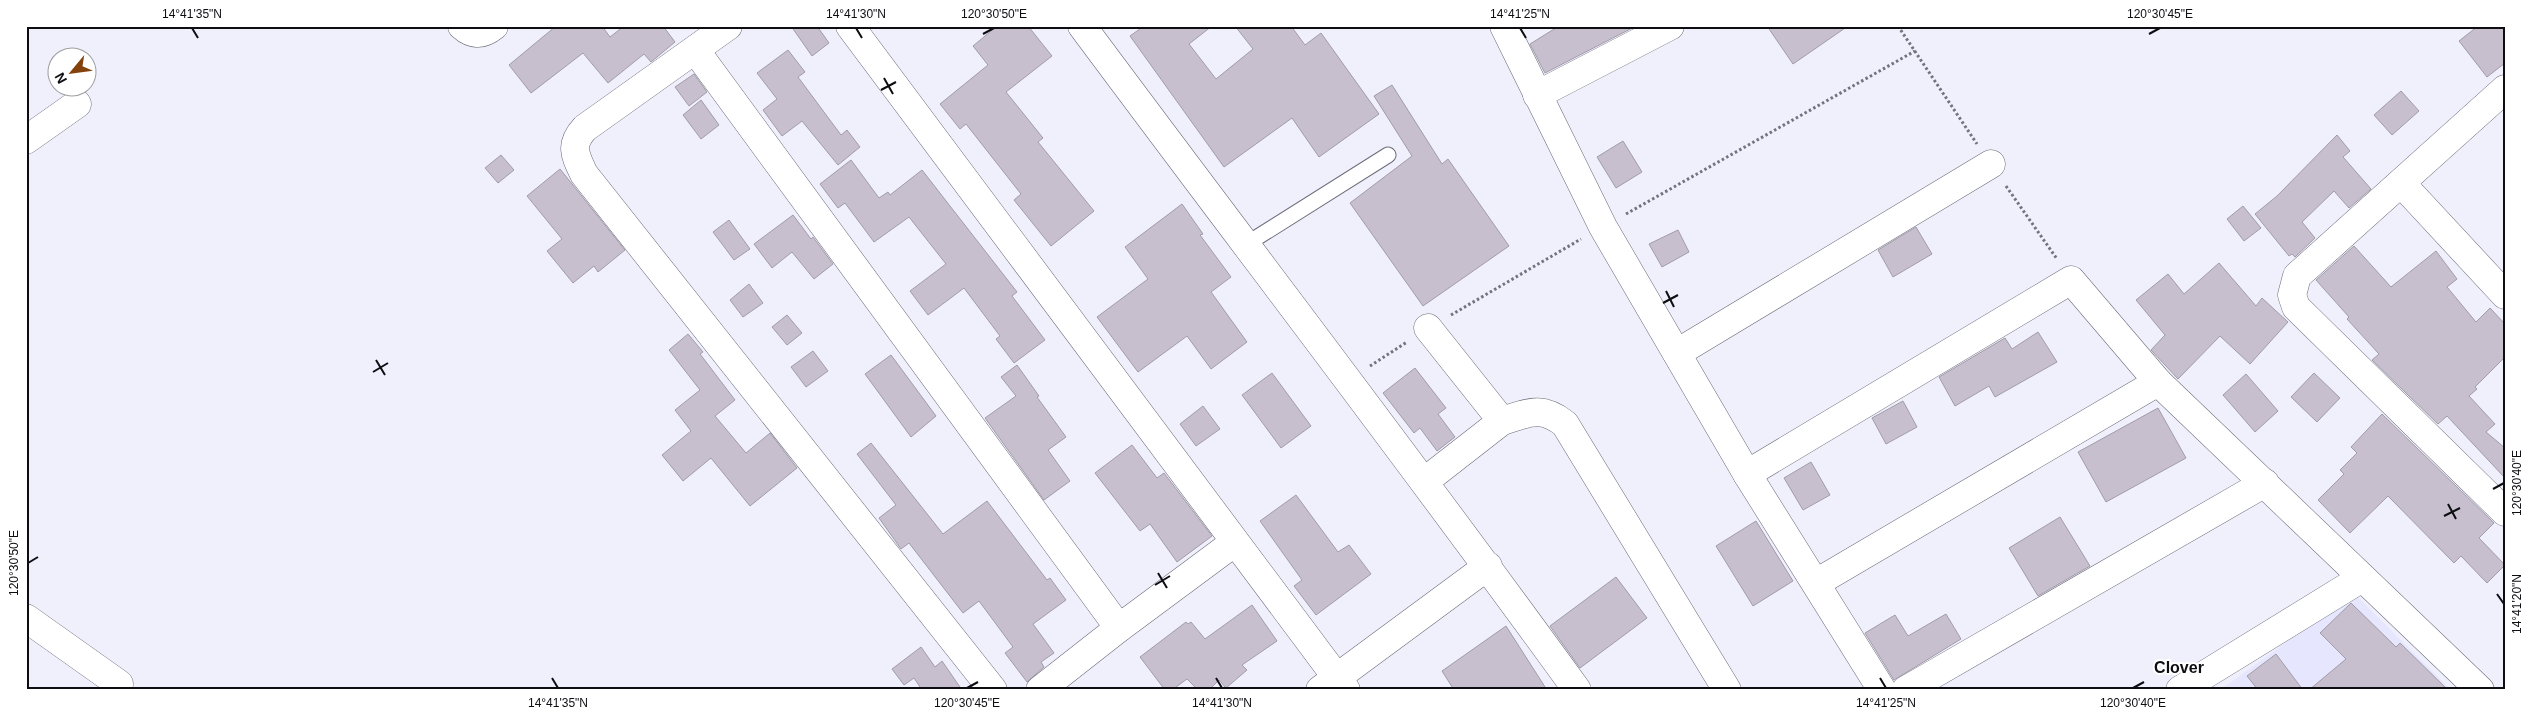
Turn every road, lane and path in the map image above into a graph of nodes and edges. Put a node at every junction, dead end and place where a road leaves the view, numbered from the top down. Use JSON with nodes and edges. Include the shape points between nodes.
{"nodes":[{"id":1,"x":462,"y":26,"type":"edge"},
{"id":2,"x":494,"y":26,"type":"edge"},
{"id":3,"x":728,"y":26,"type":"edge"},
{"id":4,"x":850,"y":26,"type":"edge"},
{"id":5,"x":1082,"y":26,"type":"edge"},
{"id":6,"x":1504,"y":26,"type":"edge"},
{"id":7,"x":1670,"y":26,"type":"edge"},
{"id":8,"x":696,"y":51,"type":"junction"},
{"id":9,"x":1916,"y":51,"type":"dead end"},
{"id":10,"x":1537,"y":95,"type":"junction"},
{"id":11,"x":2502,"y":95,"type":"edge"},
{"id":12,"x":77,"y":104,"type":"dead end"},
{"id":13,"x":26,"y":140,"type":"edge"},
{"id":14,"x":1388,"y":155,"type":"dead end"},
{"id":15,"x":1991,"y":164,"type":"dead end"},
{"id":16,"x":2401,"y":183,"type":"junction"},
{"id":17,"x":1603,"y":227,"type":"junction"},
{"id":18,"x":1245,"y":245,"type":"junction"},
{"id":19,"x":2505,"y":295,"type":"edge"},
{"id":20,"x":1428,"y":328,"type":"junction"},
{"id":21,"x":1677,"y":353,"type":"junction"},
{"id":22,"x":1346,"y":381,"type":"junction"},
{"id":23,"x":2158,"y":382,"type":"junction"},
{"id":24,"x":1502,"y":421,"type":"junction"},
{"id":25,"x":1748,"y":474,"type":"junction"},
{"id":26,"x":1425,"y":481,"type":"junction"},
{"id":27,"x":2265,"y":483,"type":"junction"},
{"id":28,"x":2505,"y":512,"type":"edge"},
{"id":29,"x":1235,"y":542,"type":"junction"},
{"id":30,"x":1488,"y":566,"type":"junction"},
{"id":31,"x":2362,"y":578,"type":"junction"},
{"id":32,"x":1816,"y":583,"type":"junction"},
{"id":33,"x":26,"y":618,"type":"edge"},
{"id":34,"x":1119,"y":628,"type":"junction"},
{"id":35,"x":119,"y":684,"type":"dead end"},
{"id":36,"x":1334,"y":686,"type":"edge"},
{"id":37,"x":993,"y":690,"type":"edge"},
{"id":38,"x":1040,"y":690,"type":"edge"},
{"id":39,"x":1577,"y":690,"type":"edge"},
{"id":40,"x":1727,"y":690,"type":"edge"},
{"id":41,"x":1882,"y":690,"type":"edge"},
{"id":42,"x":1906,"y":690,"type":"edge"},
{"id":43,"x":2180,"y":690,"type":"edge"},
{"id":44,"x":2480,"y":690,"type":"edge"}],
"edges":[{"from":1,"to":2,"type":"street","via":[[473,34],[485,33]]},
{"from":3,"to":8,"type":"street"},
{"from":4,"to":29,"type":"street"},
{"from":5,"to":18,"type":"street"},
{"from":6,"to":10,"type":"street"},
{"from":7,"to":10,"type":"street"},
{"from":8,"to":34,"type":"street"},
{"from":8,"to":37,"type":"street","via":[[585,128],[577,137],[574,153],[580,167]]},
{"from":9,"to":17,"type":"path"},
{"from":10,"to":17,"type":"street"},
{"from":11,"to":16,"type":"street"},
{"from":12,"to":13,"type":"street"},
{"from":14,"to":18,"type":"lane"},
{"from":15,"to":21,"type":"street"},
{"from":16,"to":19,"type":"street"},
{"from":16,"to":28,"type":"street","via":[[2297,276],[2292,295],[2296,308]]},
{"from":17,"to":20,"type":"path"},
{"from":17,"to":21,"type":"street"},
{"from":18,"to":22,"type":"street"},
{"from":20,"to":22,"type":"path"},
{"from":20,"to":24,"type":"street"},
{"from":21,"to":25,"type":"street"},
{"from":22,"to":26,"type":"street"},
{"from":23,"to":25,"type":"street","via":[[2071,280]]},
{"from":23,"to":27,"type":"street"},
{"from":23,"to":32,"type":"street"},
{"from":24,"to":26,"type":"street"},
{"from":24,"to":40,"type":"street","via":[[1533,411],[1546,412],[1566,424]]},
{"from":25,"to":32,"type":"street"},
{"from":26,"to":30,"type":"street"},
{"from":27,"to":31,"type":"street"},
{"from":27,"to":42,"type":"street"},
{"from":29,"to":34,"type":"street"},
{"from":29,"to":36,"type":"street"},
{"from":30,"to":36,"type":"street"},
{"from":30,"to":39,"type":"street"},
{"from":31,"to":43,"type":"street"},
{"from":31,"to":44,"type":"street"},
{"from":32,"to":41,"type":"street"},
{"from":33,"to":35,"type":"street"},
{"from":34,"to":38,"type":"street"}]}
